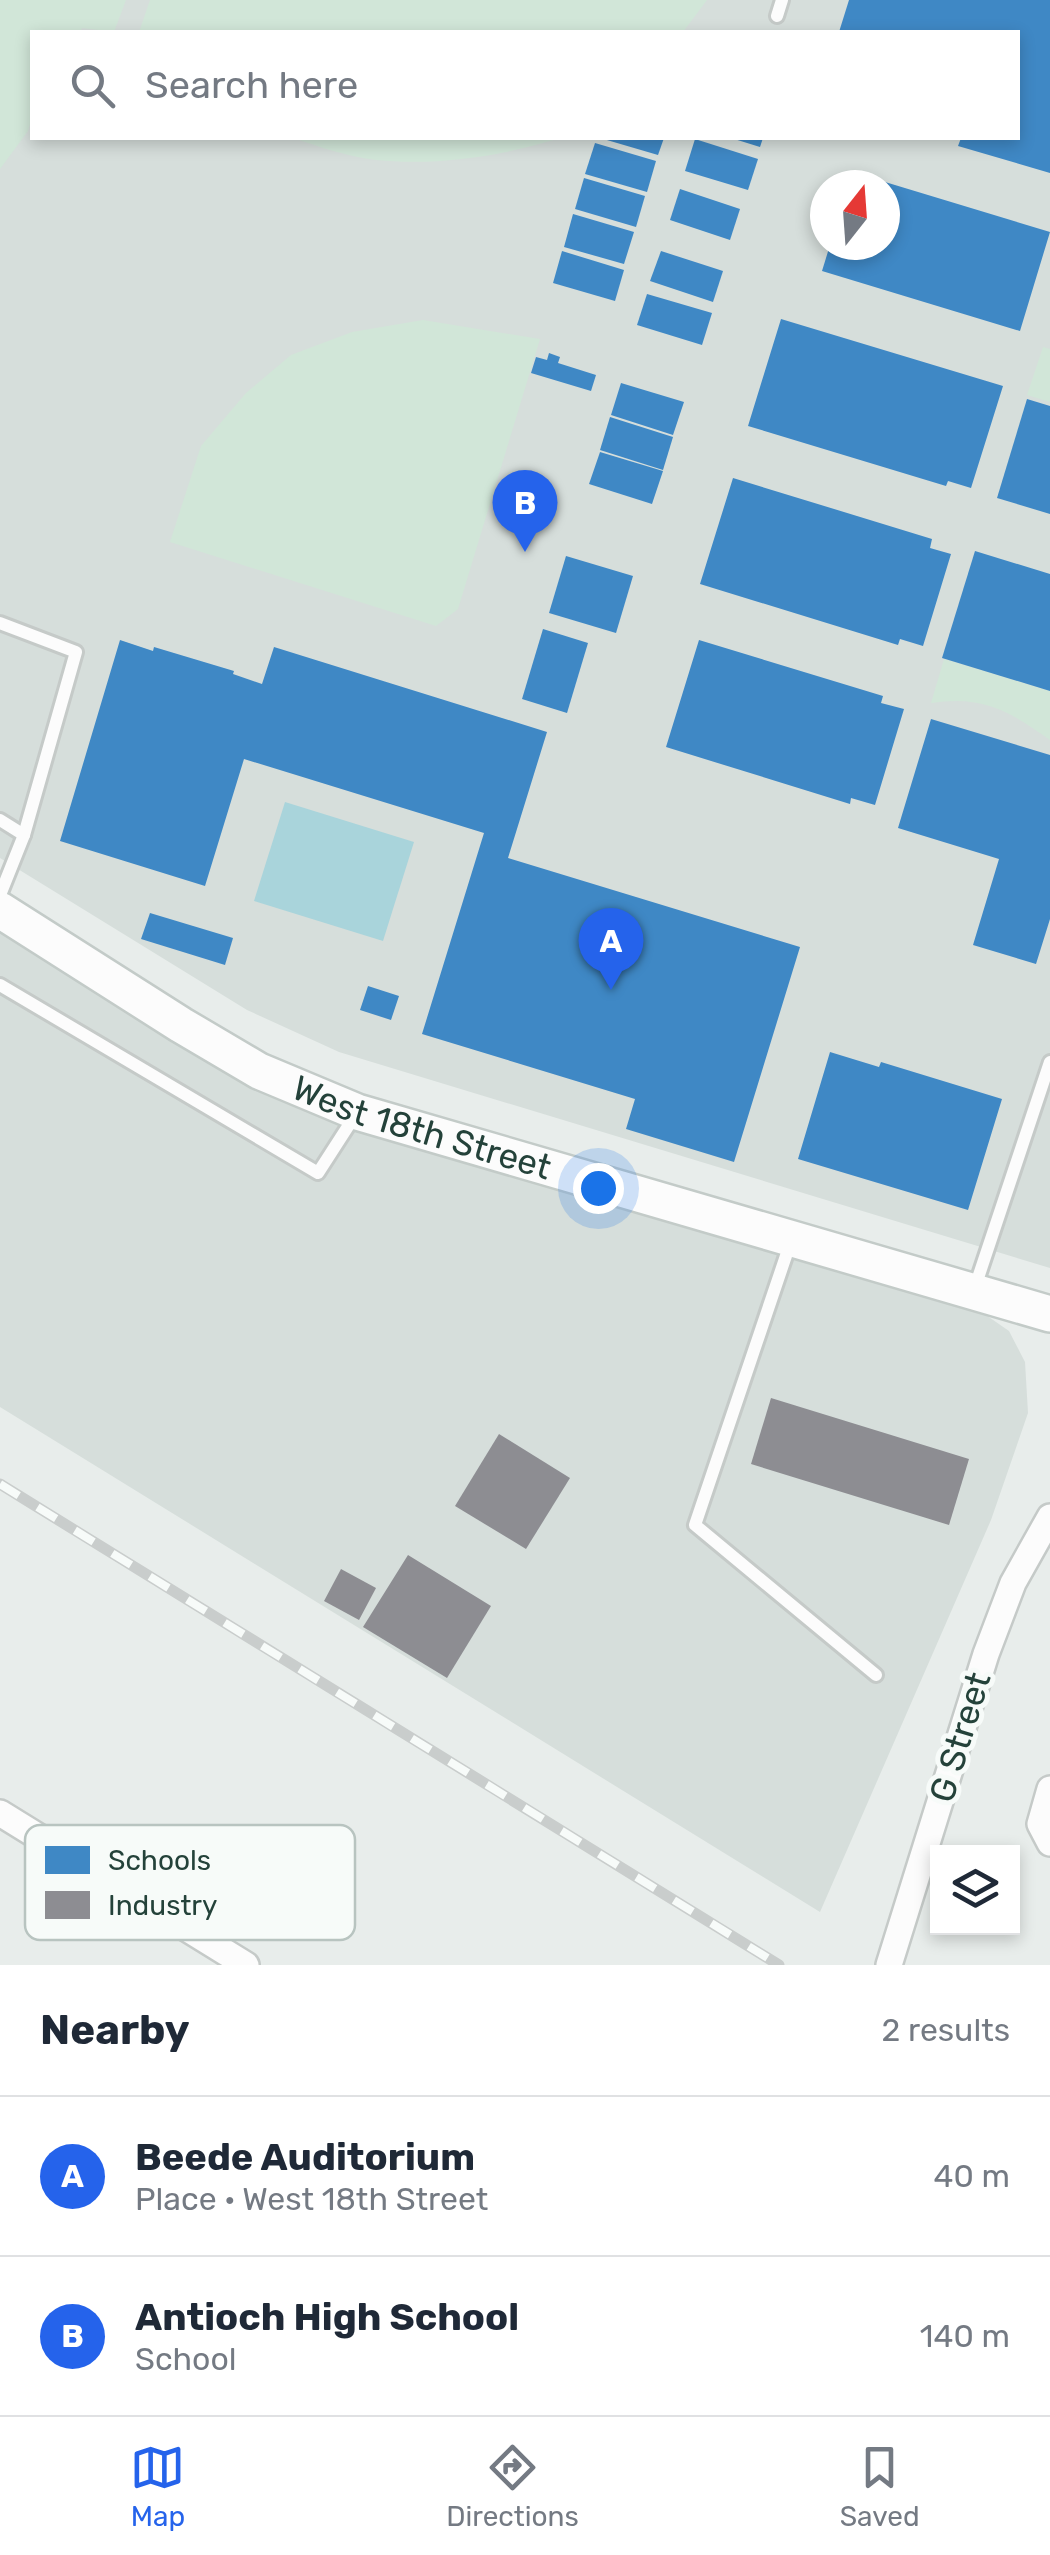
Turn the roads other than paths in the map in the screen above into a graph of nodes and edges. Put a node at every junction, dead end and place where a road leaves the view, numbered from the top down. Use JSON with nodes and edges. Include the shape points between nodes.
{"nodes":[{"id":1,"x":782,"y":0,"type":"edge"},
{"id":2,"x":777,"y":16,"type":"dead end"},
{"id":3,"x":0,"y":623,"type":"edge"},
{"id":4,"x":0,"y":820,"type":"edge"},
{"id":5,"x":24,"y":836,"type":"junction"},
{"id":6,"x":0,"y":895,"type":"edge"},
{"id":7,"x":0,"y":910,"type":"edge"},
{"id":8,"x":0,"y":985,"type":"edge"},
{"id":9,"x":1050,"y":1062,"type":"edge"},
{"id":10,"x":358,"y":1112,"type":"junction"},
{"id":11,"x":792,"y":1238,"type":"junction"},
{"id":12,"x":973,"y":1292,"type":"junction"},
{"id":13,"x":1050,"y":1314,"type":"edge"},
{"id":14,"x":1050,"y":1517,"type":"edge"},
{"id":15,"x":876,"y":1675,"type":"dead end"},
{"id":16,"x":1050,"y":1790,"type":"edge"},
{"id":17,"x":0,"y":1813,"type":"edge"},
{"id":18,"x":25,"y":1828,"type":"edge"},
{"id":19,"x":1050,"y":1843,"type":"edge"},
{"id":20,"x":206,"y":1940,"type":"edge"},
{"id":21,"x":246,"y":1965,"type":"edge"},
{"id":22,"x":889,"y":1965,"type":"edge"}],
"edges":[{"from":1,"to":2,"type":"lane"},
{"from":3,"to":5,"type":"lane","via":[[76,652]]},
{"from":4,"to":5,"type":"lane"},
{"from":5,"to":6,"type":"lane"},
{"from":7,"to":10,"type":"street","name":"West 18th Street","via":[[260,1071]]},
{"from":8,"to":10,"type":"lane","via":[[318,1174]]},
{"from":9,"to":12,"type":"lane"},
{"from":10,"to":11,"type":"street","name":"West 18th Street"},
{"from":11,"to":12,"type":"street","name":"West 18th Street"},
{"from":11,"to":15,"type":"lane","via":[[695,1525]]},
{"from":12,"to":13,"type":"street","name":"West 18th Street"},
{"from":14,"to":22,"type":"street","name":"G Street","via":[[1013,1582],[986,1654]]},
{"from":16,"to":19,"type":"street","via":[[1040,1824]]},
{"from":17,"to":18,"type":"street"},
{"from":20,"to":21,"type":"street"}]}
